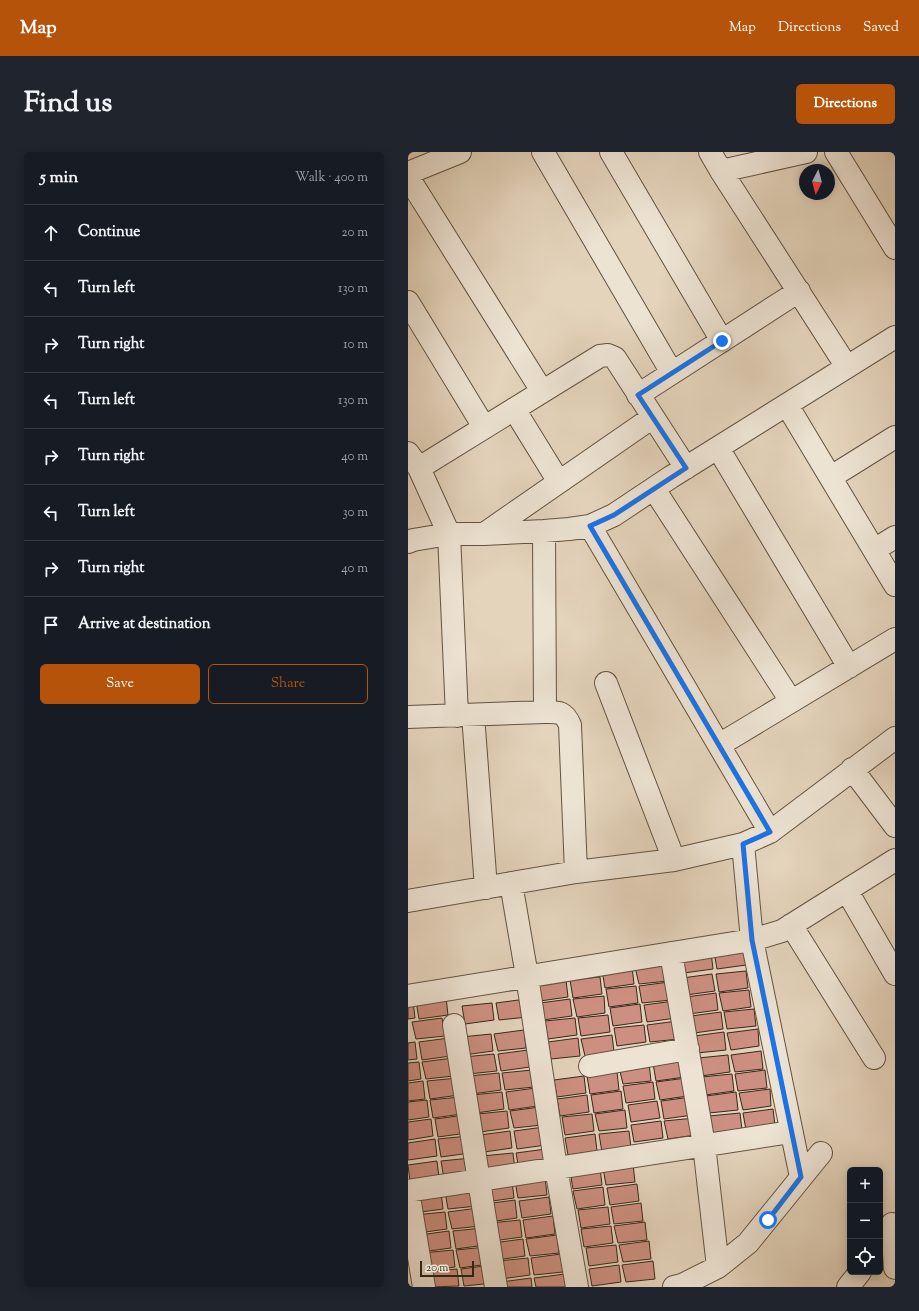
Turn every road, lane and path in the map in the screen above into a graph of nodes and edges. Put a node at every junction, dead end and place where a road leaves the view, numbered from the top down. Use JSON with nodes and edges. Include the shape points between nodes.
{"nodes":[{"id":1,"x":460,"y":152,"type":"edge"},
{"id":2,"x":543,"y":152,"type":"edge"},
{"id":3,"x":610,"y":152,"type":"edge"},
{"id":4,"x":710,"y":152,"type":"edge"},
{"id":5,"x":806,"y":152,"type":"edge"},
{"id":6,"x":836,"y":152,"type":"edge"},
{"id":7,"x":721,"y":171,"type":"junction"},
{"id":8,"x":408,"y":173,"type":"edge"},
{"id":9,"x":408,"y":177,"type":"edge"},
{"id":10,"x":895,"y":248,"type":"edge"},
{"id":11,"x":799,"y":291,"type":"junction"},
{"id":12,"x":408,"y":302,"type":"edge"},
{"id":13,"x":895,"y":337,"type":"edge"},
{"id":14,"x":722,"y":341,"type":"junction"},
{"id":15,"x":847,"y":367,"type":"junction"},
{"id":16,"x":672,"y":373,"type":"junction"},
{"id":17,"x":542,"y":391,"type":"junction"},
{"id":18,"x":638,"y":395,"type":"junction"},
{"id":19,"x":787,"y":404,"type":"junction"},
{"id":20,"x":514,"y":409,"type":"junction"},
{"id":21,"x":653,"y":417,"type":"junction"},
{"id":22,"x":484,"y":427,"type":"junction"},
{"id":23,"x":895,"y":437,"type":"edge"},
{"id":24,"x":718,"y":448,"type":"junction"},
{"id":25,"x":413,"y":461,"type":"edge"},
{"id":26,"x":686,"y":468,"type":"junction"},
{"id":27,"x":831,"y":478,"type":"junction"},
{"id":28,"x":559,"y":482,"type":"junction"},
{"id":29,"x":654,"y":489,"type":"junction"},
{"id":30,"x":590,"y":526,"type":"junction"},
{"id":31,"x":544,"y":531,"type":"junction"},
{"id":32,"x":449,"y":534,"type":"junction"},
{"id":33,"x":484,"y":534,"type":"junction"},
{"id":34,"x":895,"y":537,"type":"edge"},
{"id":35,"x":408,"y":542,"type":"edge"},
{"id":36,"x":874,"y":550,"type":"junction"},
{"id":37,"x":895,"y":585,"type":"edge"},
{"id":38,"x":895,"y":639,"type":"edge"},
{"id":39,"x":849,"y":667,"type":"junction"},
{"id":40,"x":606,"y":683,"type":"dead end"},
{"id":41,"x":792,"y":701,"type":"junction"},
{"id":42,"x":545,"y":712,"type":"junction"},
{"id":43,"x":465,"y":716,"type":"junction"},
{"id":44,"x":408,"y":718,"type":"edge"},
{"id":45,"x":895,"y":738,"type":"edge"},
{"id":46,"x":718,"y":745,"type":"junction"},
{"id":47,"x":852,"y":769,"type":"junction"},
{"id":48,"x":895,"y":826,"type":"edge"},
{"id":49,"x":770,"y":832,"type":"junction"},
{"id":50,"x":743,"y":844,"type":"junction"},
{"id":51,"x":674,"y":860,"type":"junction"},
{"id":52,"x":895,"y":860,"type":"edge"},
{"id":53,"x":576,"y":872,"type":"junction"},
{"id":54,"x":511,"y":883,"type":"junction"},
{"id":55,"x":486,"y":888,"type":"junction"},
{"id":56,"x":847,"y":891,"type":"junction"},
{"id":57,"x":408,"y":901,"type":"edge"},
{"id":58,"x":791,"y":925,"type":"junction"},
{"id":59,"x":752,"y":940,"type":"junction"},
{"id":60,"x":670,"y":953,"type":"junction"},
{"id":61,"x":895,"y":974,"type":"edge"},
{"id":62,"x":527,"y":976,"type":"junction"},
{"id":63,"x":408,"y":996,"type":"edge"},
{"id":64,"x":454,"y":1026,"type":"dead end"},
{"id":65,"x":688,"y":1049,"type":"junction"},
{"id":66,"x":874,"y":1058,"type":"dead end"},
{"id":67,"x":590,"y":1066,"type":"dead end"},
{"id":68,"x":791,"y":1132,"type":"junction"},
{"id":69,"x":704,"y":1145,"type":"junction"},
{"id":70,"x":821,"y":1153,"type":"dead end"},
{"id":71,"x":556,"y":1168,"type":"junction"},
{"id":72,"x":801,"y":1177,"type":"junction"},
{"id":73,"x":479,"y":1180,"type":"junction"},
{"id":74,"x":408,"y":1191,"type":"edge"},
{"id":75,"x":893,"y":1221,"type":"edge"},
{"id":76,"x":882,"y":1239,"type":"edge"},
{"id":77,"x":718,"y":1267,"type":"junction"},
{"id":78,"x":895,"y":1268,"type":"edge"},
{"id":79,"x":858,"y":1275,"type":"edge"},
{"id":80,"x":424,"y":1287,"type":"edge"},
{"id":81,"x":496,"y":1287,"type":"edge"},
{"id":82,"x":577,"y":1287,"type":"edge"},
{"id":83,"x":674,"y":1287,"type":"edge"},
{"id":84,"x":848,"y":1287,"type":"edge"}],
"edges":[{"from":1,"to":8,"type":"street"},
{"from":2,"to":16,"type":"street"},
{"from":3,"to":14,"type":"street"},
{"from":4,"to":7,"type":"street"},
{"from":5,"to":7,"type":"street"},
{"from":6,"to":10,"type":"street"},
{"from":7,"to":11,"type":"street"},
{"from":9,"to":17,"type":"street"},
{"from":11,"to":14,"type":"street"},
{"from":11,"to":15,"type":"street"},
{"from":12,"to":22,"type":"street"},
{"from":13,"to":15,"type":"street"},
{"from":14,"to":16,"type":"street"},
{"from":15,"to":19,"type":"street"},
{"from":16,"to":18,"type":"street"},
{"from":17,"to":18,"type":"street","via":[[600,356],[608,355],[615,358]]},
{"from":17,"to":20,"type":"street"},
{"from":18,"to":21,"type":"street"},
{"from":19,"to":24,"type":"street"},
{"from":19,"to":27,"type":"street"},
{"from":20,"to":22,"type":"street"},
{"from":20,"to":28,"type":"street"},
{"from":21,"to":26,"type":"street"},
{"from":21,"to":28,"type":"street"},
{"from":22,"to":25,"type":"street"},
{"from":23,"to":27,"type":"street"},
{"from":24,"to":26,"type":"street"},
{"from":24,"to":39,"type":"street"},
{"from":25,"to":32,"type":"street"},
{"from":26,"to":29,"type":"street"},
{"from":27,"to":36,"type":"street"},
{"from":28,"to":33,"type":"street"},
{"from":29,"to":30,"type":"street","via":[[614,515]]},
{"from":29,"to":41,"type":"street"},
{"from":30,"to":31,"type":"street"},
{"from":30,"to":46,"type":"street"},
{"from":31,"to":33,"type":"street"},
{"from":31,"to":42,"type":"street"},
{"from":32,"to":33,"type":"street"},
{"from":32,"to":35,"type":"street"},
{"from":32,"to":43,"type":"street"},
{"from":34,"to":36,"type":"street"},
{"from":36,"to":37,"type":"street"},
{"from":38,"to":39,"type":"street"},
{"from":39,"to":41,"type":"street"},
{"from":40,"to":51,"type":"street"},
{"from":41,"to":46,"type":"street"},
{"from":42,"to":43,"type":"street"},
{"from":42,"to":53,"type":"street","via":[[559,712],[567,718],[570,725]]},
{"from":43,"to":44,"type":"street"},
{"from":43,"to":55,"type":"street"},
{"from":45,"to":47,"type":"street"},
{"from":46,"to":49,"type":"street"},
{"from":47,"to":48,"type":"street"},
{"from":47,"to":49,"type":"street"},
{"from":49,"to":50,"type":"street"},
{"from":50,"to":51,"type":"street"},
{"from":50,"to":59,"type":"street"},
{"from":51,"to":53,"type":"street"},
{"from":52,"to":56,"type":"street"},
{"from":53,"to":54,"type":"street"},
{"from":54,"to":55,"type":"street"},
{"from":54,"to":62,"type":"street"},
{"from":55,"to":57,"type":"street"},
{"from":56,"to":58,"type":"street"},
{"from":56,"to":61,"type":"street"},
{"from":58,"to":59,"type":"street","via":[[782,931]]},
{"from":58,"to":66,"type":"street"},
{"from":59,"to":60,"type":"street"},
{"from":59,"to":68,"type":"street"},
{"from":60,"to":62,"type":"street"},
{"from":60,"to":65,"type":"street"},
{"from":62,"to":63,"type":"street"},
{"from":62,"to":71,"type":"street"},
{"from":64,"to":73,"type":"street"},
{"from":65,"to":67,"type":"street"},
{"from":65,"to":69,"type":"street"},
{"from":68,"to":69,"type":"street"},
{"from":68,"to":72,"type":"street"},
{"from":69,"to":71,"type":"street"},
{"from":69,"to":77,"type":"street"},
{"from":70,"to":72,"type":"street"},
{"from":71,"to":73,"type":"street"},
{"from":71,"to":82,"type":"street"},
{"from":72,"to":77,"type":"street","via":[[748,1243]]},
{"from":73,"to":74,"type":"street"},
{"from":73,"to":81,"type":"street"},
{"from":74,"to":80,"type":"street"},
{"from":75,"to":76,"type":"street"},
{"from":75,"to":78,"type":"street"},
{"from":77,"to":83,"type":"street"},
{"from":79,"to":84,"type":"street"}]}
